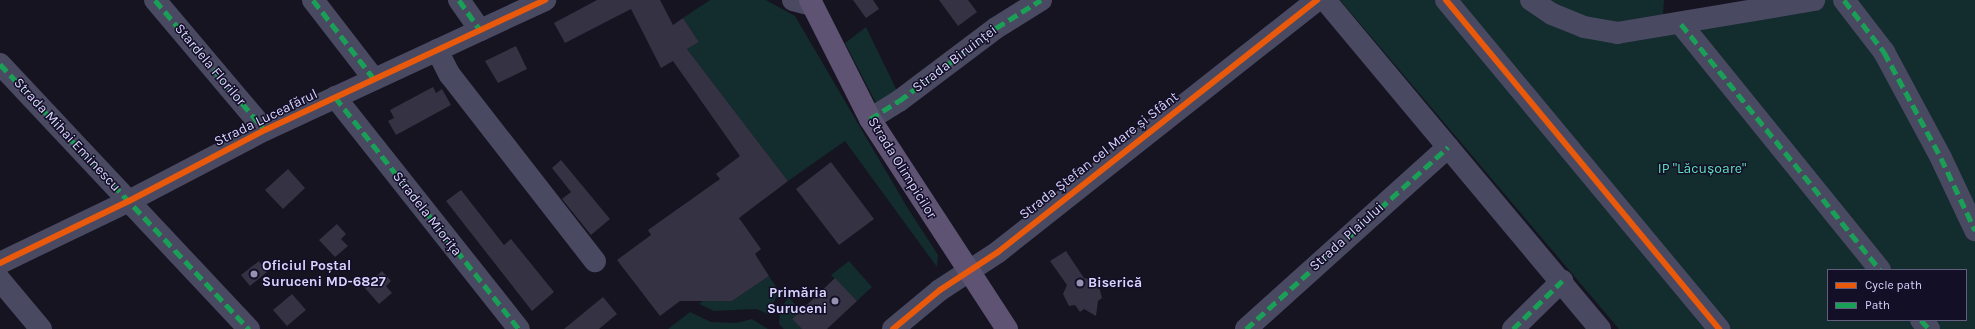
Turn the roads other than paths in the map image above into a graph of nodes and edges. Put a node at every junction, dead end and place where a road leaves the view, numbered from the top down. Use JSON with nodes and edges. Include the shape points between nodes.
{"nodes":[{"id":1,"x":155,"y":0,"type":"edge"},
{"id":2,"x":313,"y":0,"type":"edge"},
{"id":3,"x":458,"y":0,"type":"edge"},
{"id":4,"x":545,"y":0,"type":"edge"},
{"id":5,"x":1041,"y":0,"type":"edge"},
{"id":6,"x":1317,"y":0,"type":"edge"},
{"id":7,"x":1325,"y":0,"type":"edge"},
{"id":8,"x":1446,"y":0,"type":"edge"},
{"id":9,"x":1531,"y":0,"type":"edge"},
{"id":10,"x":1814,"y":0,"type":"edge"},
{"id":11,"x":1844,"y":0,"type":"edge"},
{"id":12,"x":805,"y":2,"type":"edge"},
{"id":13,"x":1681,"y":24,"type":"junction"},
{"id":14,"x":480,"y":30,"type":"junction"},
{"id":15,"x":437,"y":50,"type":"junction"},
{"id":16,"x":0,"y":64,"type":"edge"},
{"id":17,"x":374,"y":79,"type":"junction"},
{"id":18,"x":335,"y":97,"type":"junction"},
{"id":19,"x":870,"y":118,"type":"junction"},
{"id":20,"x":265,"y":130,"type":"junction"},
{"id":21,"x":1448,"y":147,"type":"junction"},
{"id":22,"x":129,"y":201,"type":"junction"},
{"id":23,"x":1975,"y":230,"type":"edge"},
{"id":24,"x":595,"y":261,"type":"dead end"},
{"id":25,"x":0,"y":263,"type":"edge"},
{"id":26,"x":1879,"y":269,"type":"edge"},
{"id":27,"x":968,"y":270,"type":"junction"},
{"id":28,"x":0,"y":280,"type":"edge"},
{"id":29,"x":1562,"y":281,"type":"junction"},
{"id":30,"x":1922,"y":321,"type":"edge"},
{"id":31,"x":41,"y":329,"type":"edge"},
{"id":32,"x":249,"y":329,"type":"edge"},
{"id":33,"x":520,"y":329,"type":"edge"},
{"id":34,"x":893,"y":329,"type":"edge"},
{"id":35,"x":1007,"y":329,"type":"edge"},
{"id":36,"x":1246,"y":329,"type":"edge"},
{"id":37,"x":1513,"y":329,"type":"edge"},
{"id":38,"x":1600,"y":329,"type":"edge"},
{"id":39,"x":1719,"y":329,"type":"edge"},
{"id":40,"x":1929,"y":329,"type":"edge"}],
"edges":[{"from":1,"to":20,"type":"street","name":"Stardela Florilor"},
{"from":2,"to":17,"type":"street"},
{"from":3,"to":14,"type":"street"},
{"from":4,"to":14,"type":"street","name":"Strada Luceafărul"},
{"from":5,"to":19,"type":"street","name":"Strada Biruinței","via":[[996,28],[899,101]]},
{"from":6,"to":27,"type":"street","name":"Strada Ștefan cel Mare și Sfânt","via":[[998,252]]},
{"from":7,"to":21,"type":"street"},
{"from":8,"to":39,"type":"street"},
{"from":9,"to":13,"type":"street","via":[[1552,14],[1584,27],[1617,33]]},
{"from":10,"to":13,"type":"street"},
{"from":11,"to":23,"type":"street","via":[[1884,52],[1941,158]]},
{"from":12,"to":19,"type":"main road","name":"Strada Olimpicilor"},
{"from":13,"to":26,"type":"street"},
{"from":14,"to":15,"type":"street","name":"Strada Luceafărul"},
{"from":15,"to":17,"type":"street","name":"Strada Luceafărul"},
{"from":15,"to":24,"type":"street","via":[[450,75]]},
{"from":16,"to":22,"type":"street","name":"Strada Mihai Eminescu"},
{"from":17,"to":18,"type":"street","name":"Strada Luceafărul"},
{"from":18,"to":20,"type":"street","name":"Strada Luceafărul"},
{"from":18,"to":33,"type":"street","name":"Stradela Miorița"},
{"from":19,"to":27,"type":"main road","name":"Strada Olimpicilor"},
{"from":20,"to":22,"type":"street","name":"Strada Luceafărul"},
{"from":21,"to":29,"type":"street"},
{"from":21,"to":36,"type":"street","name":"Strada Plaiului"},
{"from":22,"to":25,"type":"street","name":"Strada Luceafărul"},
{"from":22,"to":32,"type":"street","name":"Strada Mihai Eminescu"},
{"from":27,"to":34,"type":"street","name":"Strada Ștefan cel Mare și Sfânt"},
{"from":27,"to":35,"type":"main road","name":"Strada Olimpicilor"},
{"from":28,"to":31,"type":"street"},
{"from":29,"to":37,"type":"street"},
{"from":29,"to":38,"type":"street"},
{"from":30,"to":40,"type":"street"}]}
